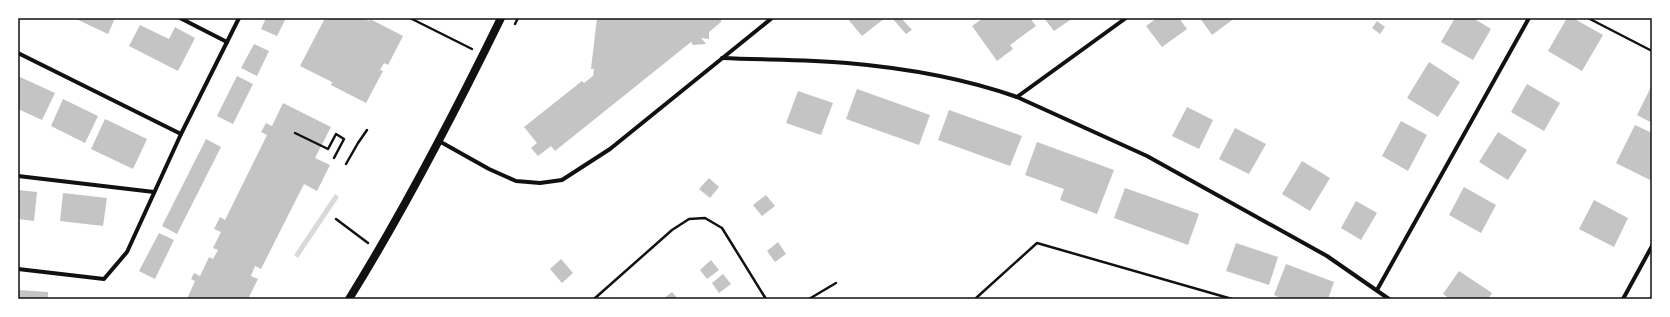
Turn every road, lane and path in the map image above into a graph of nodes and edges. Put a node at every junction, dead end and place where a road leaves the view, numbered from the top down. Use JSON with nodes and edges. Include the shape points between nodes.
{"nodes":[{"id":1,"x":180,"y":18,"type":"edge"},
{"id":2,"x":239,"y":18,"type":"edge"},
{"id":3,"x":410,"y":18,"type":"edge"},
{"id":4,"x":501,"y":18,"type":"edge"},
{"id":5,"x":772,"y":18,"type":"edge"},
{"id":6,"x":1126,"y":18,"type":"edge"},
{"id":7,"x":1529,"y":18,"type":"edge"},
{"id":8,"x":1588,"y":18,"type":"edge"},
{"id":9,"x":228,"y":42,"type":"junction"},
{"id":10,"x":1652,"y":51,"type":"edge"},
{"id":11,"x":18,"y":53,"type":"edge"},
{"id":12,"x":483,"y":54,"type":"junction"},
{"id":13,"x":722,"y":58,"type":"junction"},
{"id":14,"x":1017,"y":97,"type":"junction"},
{"id":15,"x":367,"y":130,"type":"dead end"},
{"id":16,"x":181,"y":134,"type":"junction"},
{"id":17,"x":295,"y":134,"type":"dead end"},
{"id":18,"x":439,"y":141,"type":"junction"},
{"id":19,"x":334,"y":158,"type":"dead end"},
{"id":20,"x":346,"y":164,"type":"dead end"},
{"id":21,"x":18,"y":176,"type":"edge"},
{"id":22,"x":154,"y":192,"type":"junction"},
{"id":23,"x":336,"y":219,"type":"dead end"},
{"id":24,"x":1652,"y":246,"type":"edge"},
{"id":25,"x":379,"y":251,"type":"junction"},
{"id":26,"x":18,"y":269,"type":"edge"},
{"id":27,"x":836,"y":283,"type":"dead end"},
{"id":28,"x":1377,"y":290,"type":"junction"},
{"id":29,"x":349,"y":299,"type":"edge"},
{"id":30,"x":594,"y":299,"type":"edge"},
{"id":31,"x":766,"y":299,"type":"edge"},
{"id":32,"x":808,"y":299,"type":"edge"},
{"id":33,"x":975,"y":299,"type":"edge"},
{"id":34,"x":1232,"y":299,"type":"edge"},
{"id":35,"x":1389,"y":299,"type":"edge"},
{"id":36,"x":1623,"y":299,"type":"edge"}],
"edges":[{"from":1,"to":9,"type":"street"},
{"from":2,"to":9,"type":"street"},
{"from":3,"to":12,"type":"path"},
{"from":4,"to":12,"type":"main road"},
{"from":5,"to":13,"type":"street"},
{"from":6,"to":14,"type":"street"},
{"from":7,"to":28,"type":"street"},
{"from":8,"to":10,"type":"path"},
{"from":9,"to":16,"type":"street"},
{"from":11,"to":16,"type":"street"},
{"from":12,"to":18,"type":"main road"},
{"from":13,"to":14,"type":"street","via":[[846,63],[915,71]]},
{"from":13,"to":18,"type":"street","via":[[610,149],[562,180],[540,183],[516,181]]},
{"from":14,"to":28,"type":"street","via":[[1147,156],[1327,256]]},
{"from":15,"to":20,"type":"path"},
{"from":16,"to":22,"type":"street"},
{"from":17,"to":19,"type":"path","via":[[328,149],[336,134],[344,139]]},
{"from":18,"to":25,"type":"main road"},
{"from":21,"to":22,"type":"street"},
{"from":22,"to":26,"type":"street","via":[[127,252],[104,279]]},
{"from":23,"to":25,"type":"path"},
{"from":24,"to":36,"type":"street"},
{"from":25,"to":29,"type":"main road"},
{"from":27,"to":32,"type":"path"},
{"from":28,"to":35,"type":"street"},
{"from":30,"to":31,"type":"path","via":[[672,230],[689,219],[705,218],[722,228]]},
{"from":33,"to":34,"type":"path","via":[[1037,243]]}]}
